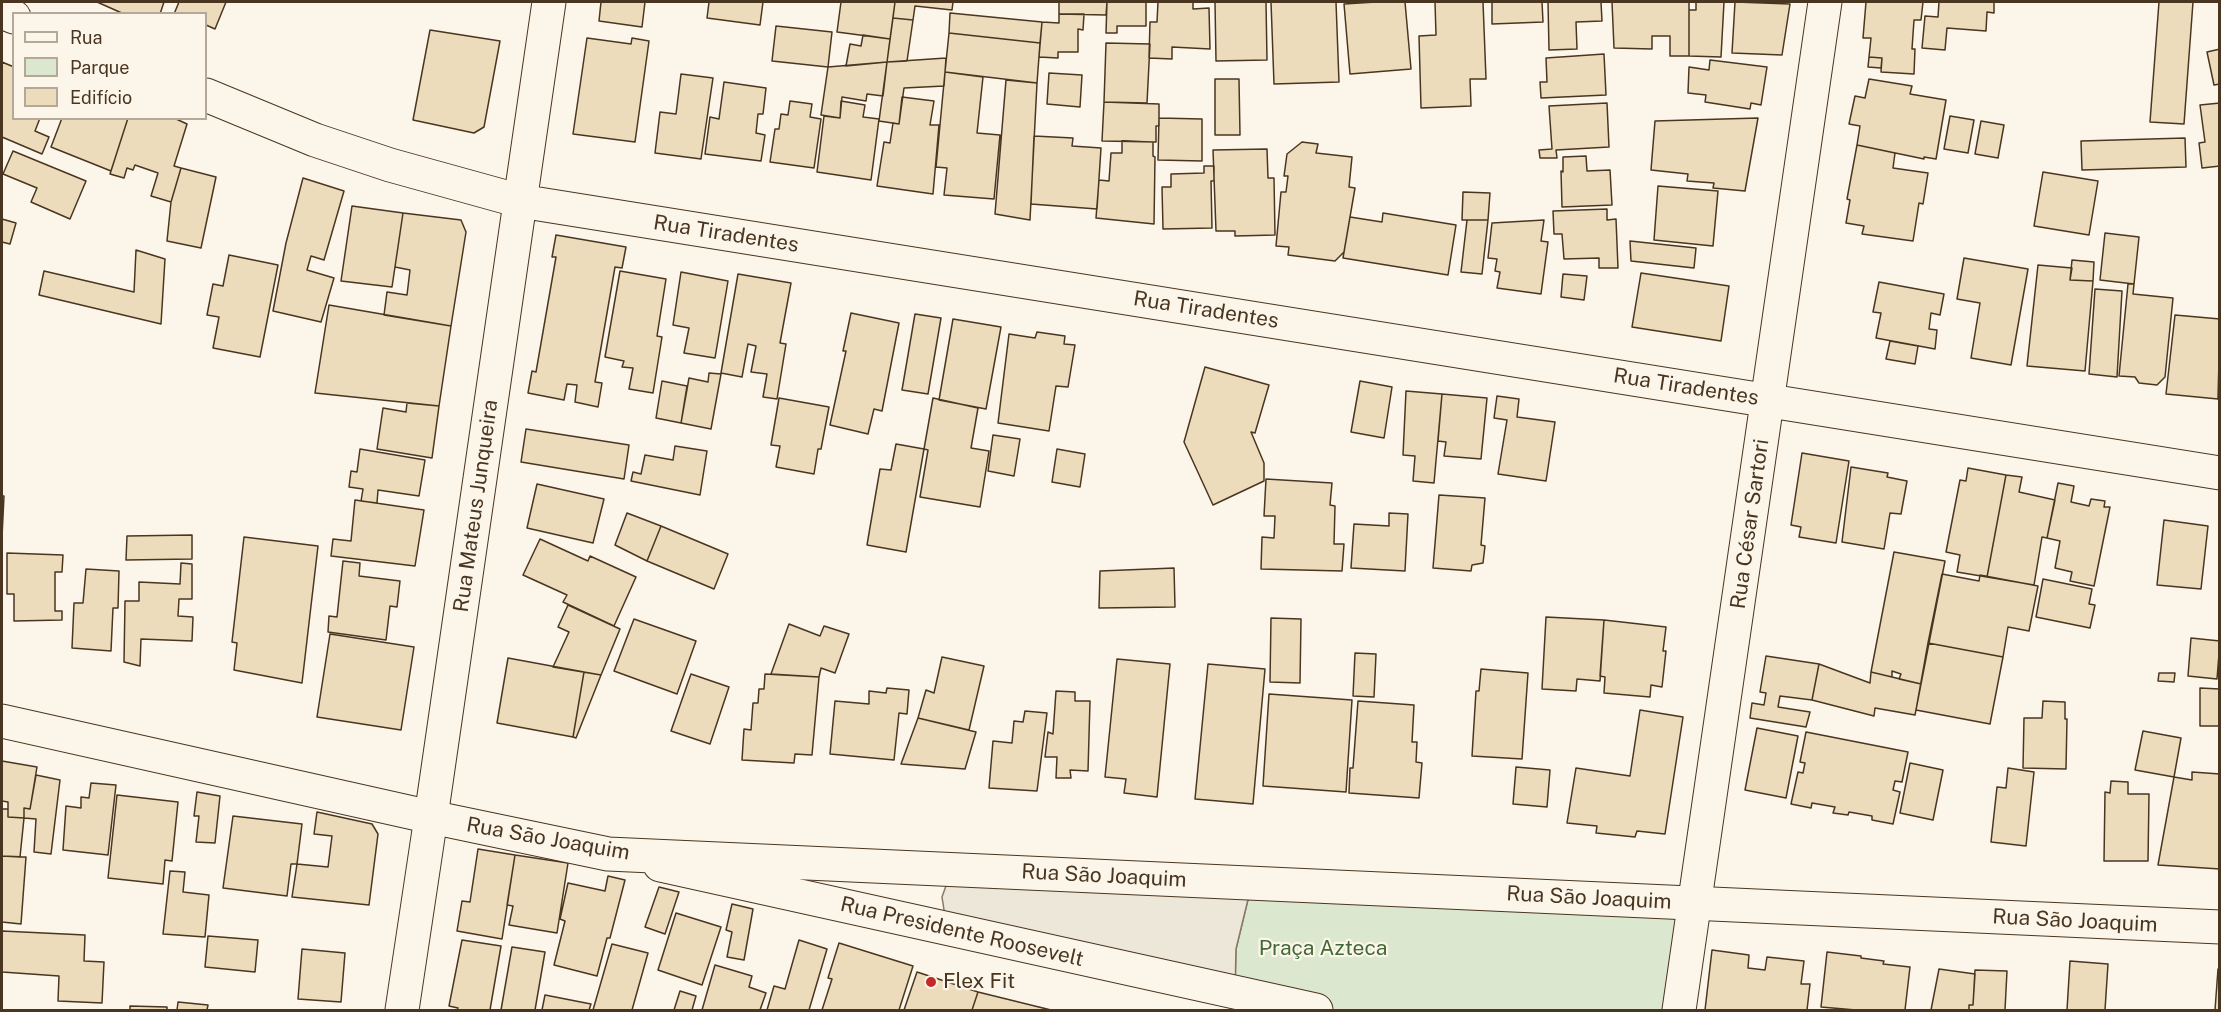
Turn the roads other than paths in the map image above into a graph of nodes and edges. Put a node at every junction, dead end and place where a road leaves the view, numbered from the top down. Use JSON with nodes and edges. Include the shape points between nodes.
{"nodes":[{"id":1,"x":549,"y":2,"type":"edge"},
{"id":2,"x":1825,"y":2,"type":"edge"},
{"id":3,"x":207,"y":95,"type":"edge"},
{"id":4,"x":520,"y":201,"type":"junction"},
{"id":5,"x":1768,"y":400,"type":"junction"},
{"id":6,"x":2220,"y":473,"type":"edge"},
{"id":7,"x":2,"y":721,"type":"edge"},
{"id":8,"x":431,"y":817,"type":"junction"},
{"id":9,"x":608,"y":854,"type":"junction"},
{"id":10,"x":1695,"y":903,"type":"junction"},
{"id":11,"x":2220,"y":927,"type":"edge"},
{"id":12,"x":402,"y":1011,"type":"edge"},
{"id":13,"x":1316,"y":1011,"type":"edge"},
{"id":14,"x":1679,"y":1011,"type":"edge"}],
"edges":[{"from":1,"to":4,"type":"street","name":"Rua Mateus Junqueira"},
{"from":2,"to":5,"type":"street","name":"Rua César Sartori"},
{"from":3,"to":4,"type":"street","name":"Rua Tiradentes","via":[[315,140]]},
{"from":4,"to":5,"type":"street","name":"Rua Tiradentes"},
{"from":4,"to":8,"type":"street","name":"Rua Mateus Junqueira"},
{"from":5,"to":6,"type":"street","name":"Rua Tiradentes"},
{"from":5,"to":10,"type":"street","name":"Rua César Sartori"},
{"from":7,"to":8,"type":"street","name":"Rua São Joaquim"},
{"from":8,"to":9,"type":"street","name":"Rua São Joaquim"},
{"from":8,"to":12,"type":"street","name":"Rua Mateus Junqueira"},
{"from":9,"to":10,"type":"street","name":"Rua São Joaquim"},
{"from":9,"to":13,"type":"street","name":"Rua Presidente Roosevelt"},
{"from":10,"to":11,"type":"street","name":"Rua São Joaquim"},
{"from":10,"to":14,"type":"street","name":"Rua César Sartori"}]}
